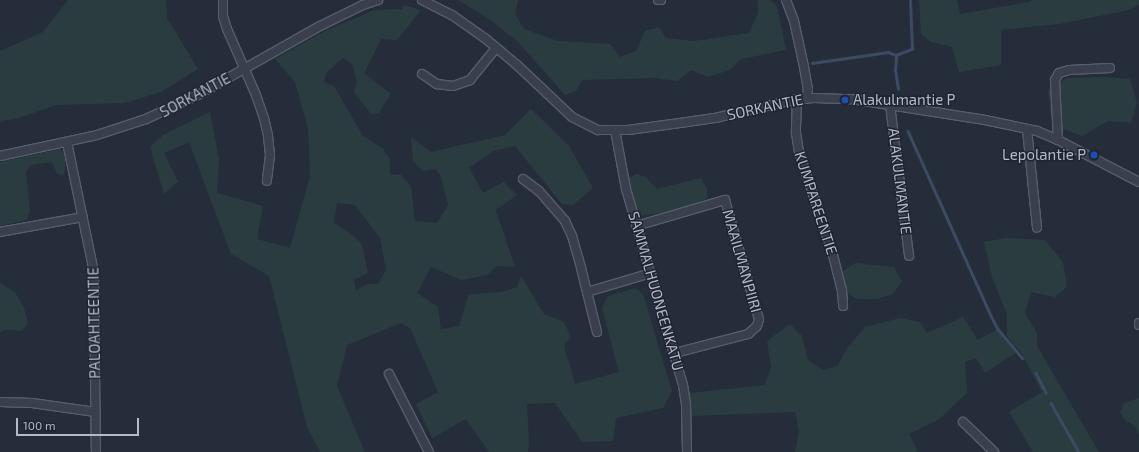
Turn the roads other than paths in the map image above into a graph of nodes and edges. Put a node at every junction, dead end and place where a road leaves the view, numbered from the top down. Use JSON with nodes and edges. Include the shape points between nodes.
{"nodes":[{"id":1,"x":223,"y":0,"type":"edge"},
{"id":2,"x":378,"y":0,"type":"edge"},
{"id":3,"x":422,"y":0,"type":"edge"},
{"id":4,"x":786,"y":0,"type":"edge"},
{"id":5,"x":496,"y":48,"type":"junction"},
{"id":6,"x":245,"y":68,"type":"junction"},
{"id":7,"x":1110,"y":68,"type":"dead end"},
{"id":8,"x":422,"y":74,"type":"dead end"},
{"id":9,"x":806,"y":98,"type":"junction"},
{"id":10,"x":797,"y":99,"type":"junction"},
{"id":11,"x":890,"y":105,"type":"junction"},
{"id":12,"x":1027,"y":129,"type":"junction"},
{"id":13,"x":615,"y":130,"type":"junction"},
{"id":14,"x":1058,"y":140,"type":"junction"},
{"id":15,"x":67,"y":142,"type":"junction"},
{"id":16,"x":0,"y":156,"type":"edge"},
{"id":17,"x":523,"y":179,"type":"dead end"},
{"id":18,"x":267,"y":181,"type":"dead end"},
{"id":19,"x":1139,"y":182,"type":"edge"},
{"id":20,"x":83,"y":217,"type":"junction"},
{"id":21,"x":636,"y":226,"type":"junction"},
{"id":22,"x":1036,"y":227,"type":"dead end"},
{"id":23,"x":0,"y":232,"type":"edge"},
{"id":24,"x":909,"y":256,"type":"dead end"},
{"id":25,"x":651,"y":273,"type":"junction"},
{"id":26,"x":587,"y":292,"type":"junction"},
{"id":27,"x":844,"y":306,"type":"dead end"},
{"id":28,"x":597,"y":332,"type":"dead end"},
{"id":29,"x":675,"y":353,"type":"junction"},
{"id":30,"x":389,"y":374,"type":"dead end"},
{"id":31,"x":0,"y":402,"type":"edge"},
{"id":32,"x":95,"y":412,"type":"junction"},
{"id":33,"x":963,"y":422,"type":"dead end"},
{"id":34,"x":96,"y":452,"type":"edge"},
{"id":35,"x":429,"y":452,"type":"edge"},
{"id":36,"x":687,"y":452,"type":"edge"},
{"id":37,"x":994,"y":452,"type":"edge"}],
"edges":[{"from":1,"to":6,"type":"street","via":[[223,16],[227,29]]},
{"from":2,"to":6,"type":"street","name":"SORKANTIE","via":[[320,26]]},
{"from":3,"to":5,"type":"street","name":"SORKANTIE","via":[[452,15]]},
{"from":4,"to":9,"type":"street","via":[[794,21],[804,67],[808,90]]},
{"from":5,"to":8,"type":"street","via":[[470,80],[453,86],[437,84]]},
{"from":5,"to":13,"type":"street","name":"SORKANTIE","via":[[572,117],[598,130]]},
{"from":6,"to":15,"type":"street","name":"SORKANTIE","via":[[146,120]]},
{"from":6,"to":18,"type":"street","via":[[268,136],[270,155]]},
{"from":7,"to":14,"type":"street","via":[[1069,70],[1059,73],[1055,80]]},
{"from":9,"to":10,"type":"street","name":"SORKANTIE"},
{"from":9,"to":11,"type":"street","name":"SORKANTIE","via":[[851,99]]},
{"from":10,"to":13,"type":"street","name":"SORKANTIE","via":[[715,118]]},
{"from":10,"to":27,"type":"street","name":"KUMPAREENTIE","via":[[796,133],[799,152],[833,255]]},
{"from":11,"to":12,"type":"street","name":"SORKANTIE"},
{"from":11,"to":24,"type":"street","name":"ALAKULMANTIE"},
{"from":12,"to":14,"type":"street","name":"SORKANTIE"},
{"from":12,"to":22,"type":"street"},
{"from":13,"to":21,"type":"street","name":"SAMMALHUONEENKATU"},
{"from":14,"to":19,"type":"street","name":"SORKANTIE"},
{"from":15,"to":16,"type":"street","name":"SORKANTIE"},
{"from":15,"to":20,"type":"street","name":"PALOAHTEENTIE"},
{"from":17,"to":26,"type":"street","via":[[539,191],[565,221],[572,236]]},
{"from":20,"to":23,"type":"street"},
{"from":20,"to":32,"type":"street","name":"PALOAHTEENTIE","via":[[94,272]]},
{"from":21,"to":25,"type":"street","name":"SAMMALHUONEENKATU"},
{"from":21,"to":29,"type":"street","name":"MAAILMANPIIRI","via":[[725,200],[758,319],[757,326],[748,334]]},
{"from":25,"to":26,"type":"street"},
{"from":25,"to":29,"type":"street","name":"SAMMALHUONEENKATU"},
{"from":26,"to":28,"type":"street"},
{"from":29,"to":36,"type":"street","name":"SAMMALHUONEENKATU","via":[[686,404]]},
{"from":30,"to":35,"type":"street"},
{"from":31,"to":32,"type":"street","via":[[32,403]]},
{"from":32,"to":34,"type":"street","name":"PALOAHTEENTIE"},
{"from":33,"to":37,"type":"street"}]}
